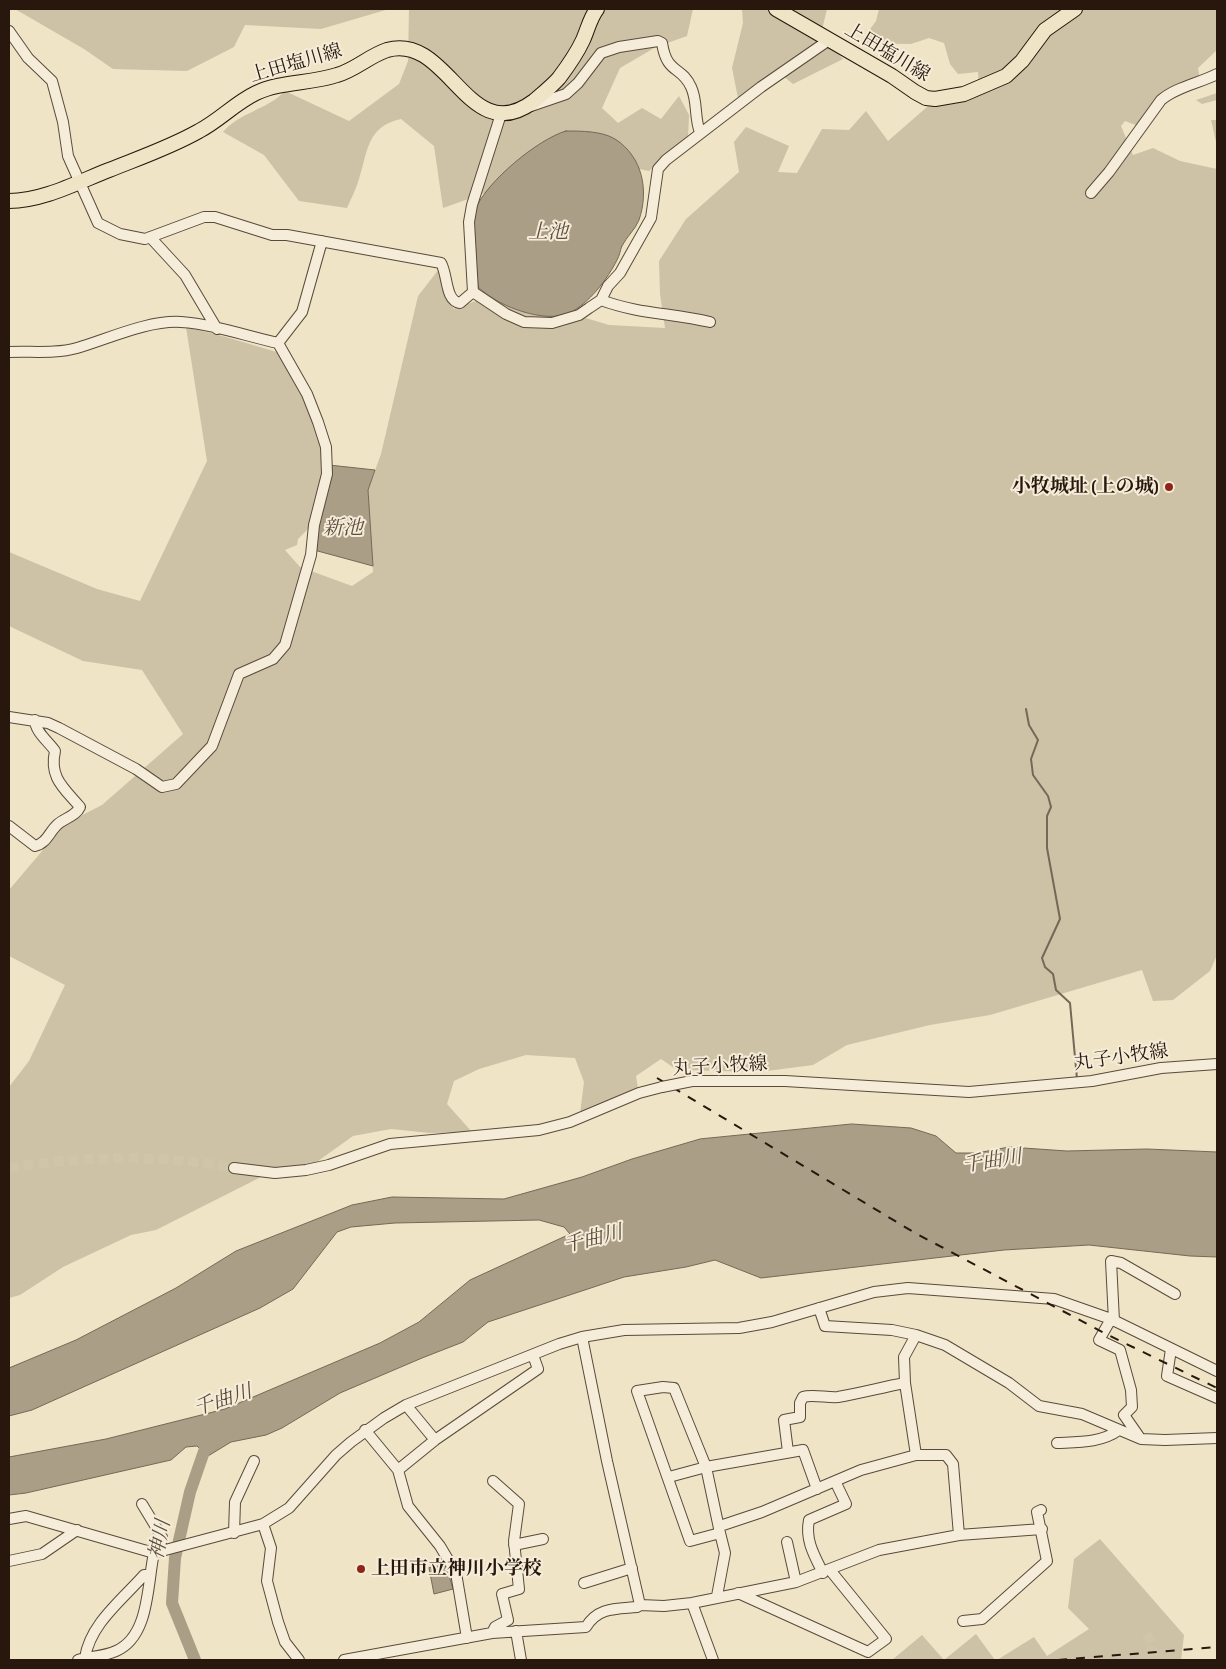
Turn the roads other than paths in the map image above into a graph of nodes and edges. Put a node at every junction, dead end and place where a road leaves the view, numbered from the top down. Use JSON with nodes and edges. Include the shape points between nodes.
{"nodes":[{"id":1,"x":597,"y":9,"type":"edge"},
{"id":2,"x":776,"y":9,"type":"edge"},
{"id":3,"x":1075,"y":9,"type":"edge"},
{"id":4,"x":9,"y":31,"type":"edge"},
{"id":5,"x":829,"y":40,"type":"junction"},
{"id":6,"x":1217,"y":74,"type":"edge"},
{"id":7,"x":524,"y":108,"type":"junction"},
{"id":8,"x":501,"y":114,"type":"junction"},
{"id":9,"x":700,"y":132,"type":"junction"},
{"id":10,"x":78,"y":182,"type":"junction"},
{"id":11,"x":1091,"y":192,"type":"dead end"},
{"id":12,"x":9,"y":201,"type":"edge"},
{"id":13,"x":150,"y":238,"type":"junction"},
{"id":14,"x":322,"y":241,"type":"junction"},
{"id":15,"x":473,"y":292,"type":"junction"},
{"id":16,"x":601,"y":300,"type":"junction"},
{"id":17,"x":710,"y":322,"type":"dead end"},
{"id":18,"x":217,"y":329,"type":"junction"},
{"id":19,"x":278,"y":343,"type":"junction"},
{"id":20,"x":9,"y":352,"type":"edge"},
{"id":21,"x":9,"y":716,"type":"edge"},
{"id":22,"x":35,"y":720,"type":"junction"},
{"id":23,"x":9,"y":826,"type":"edge"},
{"id":24,"x":1217,"y":1064,"type":"edge"},
{"id":25,"x":234,"y":1168,"type":"tunnel mouth"},
{"id":26,"x":1176,"y":1294,"type":"dead end"},
{"id":27,"x":819,"y":1308,"type":"junction"},
{"id":28,"x":1113,"y":1320,"type":"junction"},
{"id":29,"x":916,"y":1335,"type":"junction"},
{"id":30,"x":582,"y":1338,"type":"junction"},
{"id":31,"x":1171,"y":1349,"type":"junction"},
{"id":32,"x":532,"y":1355,"type":"junction"},
{"id":33,"x":1217,"y":1372,"type":"edge"},
{"id":34,"x":905,"y":1383,"type":"junction"},
{"id":35,"x":1217,"y":1398,"type":"edge"},
{"id":36,"x":406,"y":1405,"type":"junction"},
{"id":37,"x":365,"y":1430,"type":"junction"},
{"id":38,"x":1119,"y":1430,"type":"junction"},
{"id":39,"x":1217,"y":1438,"type":"edge"},
{"id":40,"x":1141,"y":1439,"type":"junction"},
{"id":41,"x":435,"y":1440,"type":"junction"},
{"id":42,"x":1057,"y":1443,"type":"dead end"},
{"id":43,"x":788,"y":1452,"type":"junction"},
{"id":44,"x":916,"y":1455,"type":"junction"},
{"id":45,"x":254,"y":1461,"type":"dead end"},
{"id":46,"x":706,"y":1467,"type":"junction"},
{"id":47,"x":398,"y":1470,"type":"junction"},
{"id":48,"x":669,"y":1477,"type":"junction"},
{"id":49,"x":493,"y":1481,"type":"dead end"},
{"id":50,"x":835,"y":1481,"type":"junction"},
{"id":51,"x":818,"y":1488,"type":"junction"},
{"id":52,"x":142,"y":1504,"type":"dead end"},
{"id":53,"x":1041,"y":1510,"type":"dead end"},
{"id":54,"x":9,"y":1519,"type":"edge"},
{"id":55,"x":264,"y":1524,"type":"junction"},
{"id":56,"x":720,"y":1529,"type":"junction"},
{"id":57,"x":1042,"y":1529,"type":"junction"},
{"id":58,"x":77,"y":1530,"type":"junction"},
{"id":59,"x":233,"y":1533,"type":"junction"},
{"id":60,"x":959,"y":1536,"type":"junction"},
{"id":61,"x":543,"y":1539,"type":"dead end"},
{"id":62,"x":787,"y":1542,"type":"dead end"},
{"id":63,"x":514,"y":1545,"type":"junction"},
{"id":64,"x":157,"y":1552,"type":"junction"},
{"id":65,"x":9,"y":1561,"type":"edge"},
{"id":66,"x":632,"y":1568,"type":"junction"},
{"id":67,"x":827,"y":1571,"type":"junction"},
{"id":68,"x":149,"y":1575,"type":"junction"},
{"id":69,"x":796,"y":1582,"type":"junction"},
{"id":70,"x":584,"y":1583,"type":"dead end"},
{"id":71,"x":738,"y":1593,"type":"junction"},
{"id":72,"x":717,"y":1596,"type":"junction"},
{"id":73,"x":692,"y":1602,"type":"junction"},
{"id":74,"x":640,"y":1605,"type":"junction"},
{"id":75,"x":964,"y":1622,"type":"dead end"},
{"id":76,"x":516,"y":1631,"type":"junction"},
{"id":77,"x":492,"y":1633,"type":"junction"},
{"id":78,"x":467,"y":1638,"type":"junction"},
{"id":79,"x":113,"y":1656,"type":"edge"},
{"id":80,"x":82,"y":1659,"type":"edge"},
{"id":81,"x":299,"y":1660,"type":"edge"},
{"id":82,"x":344,"y":1660,"type":"edge"},
{"id":83,"x":521,"y":1660,"type":"edge"},
{"id":84,"x":713,"y":1660,"type":"edge"}],
"edges":[{"from":1,"to":7,"type":"main road","via":[[576,54],[558,79]]},
{"from":2,"to":5,"type":"main road","name":"上田塩川線"},
{"from":3,"to":5,"type":"main road","name":"上田塩川線","via":[[1045,30],[1022,62],[1006,76],[947,98],[926,98]]},
{"from":4,"to":10,"type":"street","via":[[28,58],[52,81],[68,156]]},
{"from":5,"to":9,"type":"street"},
{"from":6,"to":11,"type":"street","via":[[1166,95],[1110,172]]},
{"from":7,"to":8,"type":"main road","via":[[511,114]]},
{"from":7,"to":9,"type":"street","via":[[566,94],[578,84],[601,53],[658,41],[662,43],[668,65],[691,86]]},
{"from":8,"to":10,"type":"main road","name":"上田塩川線","via":[[481,107],[424,55],[412,49],[397,48],[335,76],[263,90],[199,131]]},
{"from":8,"to":15,"type":"street","via":[[469,222]]},
{"from":9,"to":16,"type":"street","via":[[658,169],[650,218]]},
{"from":10,"to":12,"type":"main road","name":"上田塩川線","via":[[28,199]]},
{"from":10,"to":13,"type":"street","via":[[98,223],[125,236]]},
{"from":13,"to":14,"type":"street","via":[[204,217],[214,217],[272,235]]},
{"from":13,"to":18,"type":"street","via":[[185,275]]},
{"from":14,"to":15,"type":"street","via":[[441,263],[455,303],[460,303]]},
{"from":14,"to":19,"type":"street","via":[[302,312]]},
{"from":15,"to":16,"type":"street","via":[[514,318],[539,324],[579,314]]},
{"from":16,"to":17,"type":"street","via":[[639,312],[680,314]]},
{"from":18,"to":19,"type":"street"},
{"from":18,"to":20,"type":"street","via":[[179,322],[156,324],[76,348],[51,352]]},
{"from":19,"to":22,"type":"street","via":[[307,394],[328,459],[311,555],[285,645],[273,659],[239,674],[212,746],[176,784],[169,787],[162,787],[127,764],[59,728]]},
{"from":21,"to":22,"type":"street"},
{"from":22,"to":23,"type":"street","via":[[35,725],[55,751],[53,772],[57,780],[80,807],[78,812],[58,825],[43,844],[35,846]]},
{"from":24,"to":25,"type":"street","name":"丸子小牧線","bridge":true,"via":[[1161,1068],[1092,1081],[969,1092],[785,1082],[692,1081],[639,1093],[570,1122],[540,1130],[390,1144],[306,1170],[275,1173]]},
{"from":26,"to":28,"type":"street","via":[[1121,1263],[1110,1262]]},
{"from":27,"to":28,"type":"street","via":[[874,1292],[908,1288],[1054,1299]]},
{"from":27,"to":29,"type":"street","via":[[825,1326],[892,1330]]},
{"from":27,"to":30,"type":"street","via":[[739,1328],[624,1330]]},
{"from":28,"to":31,"type":"street"},
{"from":28,"to":40,"type":"street","via":[[1099,1340],[1120,1350],[1131,1390],[1132,1408],[1124,1416]]},
{"from":29,"to":34,"type":"street","via":[[904,1357]]},
{"from":29,"to":38,"type":"street","via":[[945,1345],[971,1360],[1039,1406],[1082,1414]]},
{"from":30,"to":32,"type":"street"},
{"from":30,"to":66,"type":"street"},
{"from":31,"to":33,"type":"street"},
{"from":31,"to":35,"type":"street","via":[[1167,1376]]},
{"from":32,"to":36,"type":"street"},
{"from":32,"to":41,"type":"street","via":[[538,1369]]},
{"from":34,"to":43,"type":"street","via":[[838,1397],[803,1397],[800,1417],[784,1420]]},
{"from":34,"to":44,"type":"street"},
{"from":36,"to":37,"type":"street"},
{"from":36,"to":41,"type":"street"},
{"from":37,"to":47,"type":"street"},
{"from":37,"to":55,"type":"street","via":[[336,1455],[289,1508]]},
{"from":38,"to":40,"type":"street"},
{"from":38,"to":42,"type":"street","via":[[1111,1436],[1089,1442]]},
{"from":39,"to":40,"type":"street"},
{"from":41,"to":47,"type":"street"},
{"from":43,"to":46,"type":"street"},
{"from":43,"to":51,"type":"street","via":[[802,1450]]},
{"from":44,"to":50,"type":"street","via":[[861,1470]]},
{"from":44,"to":60,"type":"street","via":[[946,1455],[953,1464]]},
{"from":45,"to":59,"type":"street","via":[[236,1502]]},
{"from":46,"to":48,"type":"street"},
{"from":46,"to":48,"type":"street","via":[[674,1388],[637,1391]]},
{"from":46,"to":56,"type":"street"},
{"from":47,"to":78,"type":"street","via":[[408,1506],[440,1546],[456,1573]]},
{"from":48,"to":56,"type":"street","via":[[690,1541]]},
{"from":49,"to":63,"type":"street","via":[[519,1504]]},
{"from":50,"to":51,"type":"street"},
{"from":50,"to":67,"type":"street","via":[[846,1504],[810,1520],[807,1530],[810,1547]]},
{"from":51,"to":56,"type":"street"},
{"from":52,"to":64,"type":"street","via":[[162,1537]]},
{"from":53,"to":57,"type":"street","via":[[1037,1512]]},
{"from":54,"to":58,"type":"street","via":[[26,1516]]},
{"from":55,"to":59,"type":"street"},
{"from":55,"to":81,"type":"street","via":[[270,1548],[267,1581],[285,1642]]},
{"from":56,"to":72,"type":"street","via":[[725,1553]]},
{"from":57,"to":60,"type":"street"},
{"from":57,"to":75,"type":"street","via":[[1047,1561],[982,1619]]},
{"from":58,"to":64,"type":"street"},
{"from":58,"to":65,"type":"street","via":[[42,1554]]},
{"from":59,"to":64,"type":"street"},
{"from":60,"to":67,"type":"street","via":[[868,1553]]},
{"from":61,"to":63,"type":"street"},
{"from":62,"to":69,"type":"street"},
{"from":63,"to":77,"type":"street","via":[[518,1589],[502,1594],[508,1620]]},
{"from":64,"to":68,"type":"street"},
{"from":66,"to":70,"type":"street"},
{"from":66,"to":74,"type":"street"},
{"from":67,"to":69,"type":"street"},
{"from":67,"to":71,"type":"street","via":[[886,1639],[868,1652]]},
{"from":68,"to":79,"type":"street","via":[[142,1620],[128,1645]]},
{"from":68,"to":80,"type":"street","via":[[144,1575],[98,1625]]},
{"from":69,"to":71,"type":"street"},
{"from":71,"to":72,"type":"street"},
{"from":72,"to":73,"type":"street"},
{"from":73,"to":74,"type":"street"},
{"from":73,"to":84,"type":"street"},
{"from":74,"to":76,"type":"street","via":[[603,1610],[591,1617],[586,1627]]},
{"from":76,"to":77,"type":"street"},
{"from":76,"to":83,"type":"street"},
{"from":77,"to":78,"type":"street"},
{"from":78,"to":82,"type":"street"},
{"from":79,"to":80,"type":"street"}]}
